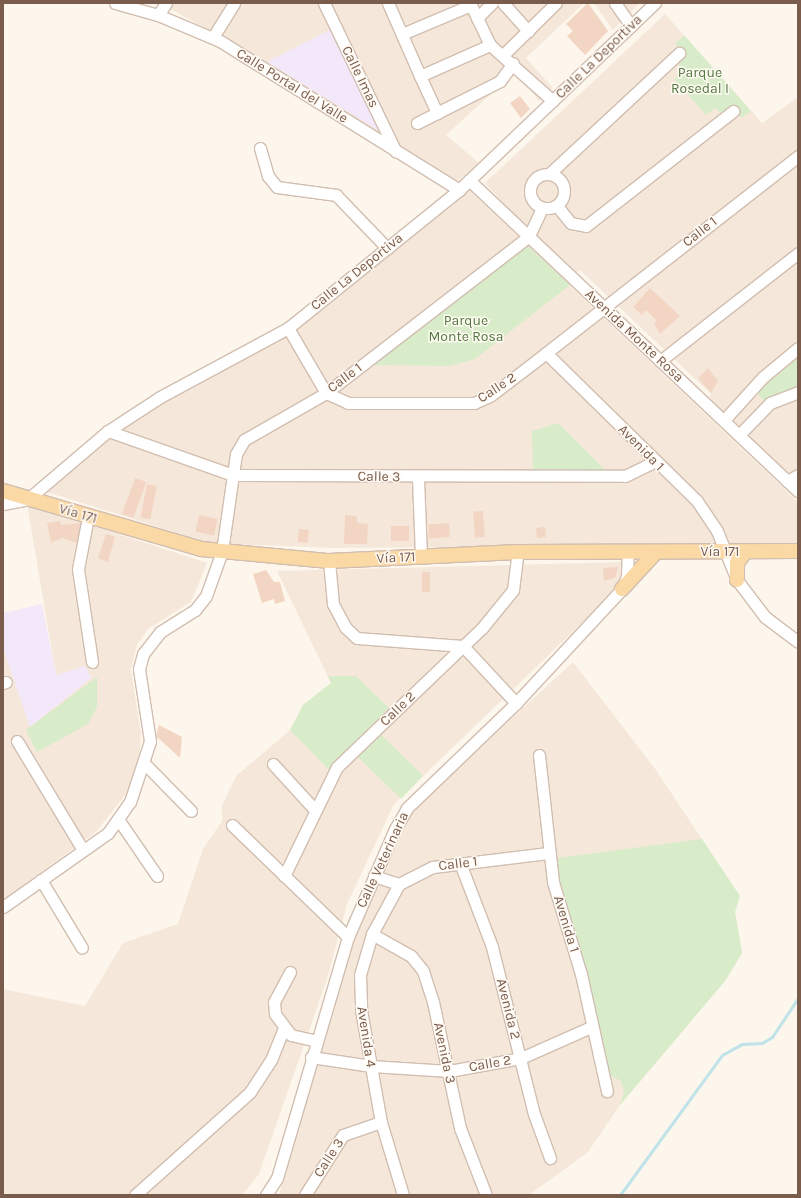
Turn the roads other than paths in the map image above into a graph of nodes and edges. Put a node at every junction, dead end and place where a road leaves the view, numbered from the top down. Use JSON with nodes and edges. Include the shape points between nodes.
{"nodes":[{"id":1,"x":115,"y":3,"type":"edge"},
{"id":2,"x":166,"y":3,"type":"edge"},
{"id":3,"x":234,"y":3,"type":"edge"},
{"id":4,"x":324,"y":3,"type":"edge"},
{"id":5,"x":388,"y":3,"type":"edge"},
{"id":6,"x":492,"y":3,"type":"edge"},
{"id":7,"x":503,"y":3,"type":"edge"},
{"id":8,"x":615,"y":3,"type":"edge"},
{"id":9,"x":655,"y":3,"type":"edge"},
{"id":10,"x":471,"y":4,"type":"edge"},
{"id":11,"x":552,"y":4,"type":"edge"},
{"id":12,"x":158,"y":15,"type":"junction"},
{"id":13,"x":477,"y":18,"type":"junction"},
{"id":14,"x":631,"y":26,"type":"junction"},
{"id":15,"x":528,"y":31,"type":"junction"},
{"id":16,"x":402,"y":34,"type":"junction"},
{"id":17,"x":213,"y":37,"type":"junction"},
{"id":18,"x":490,"y":45,"type":"junction"},
{"id":19,"x":679,"y":53,"type":"dead end"},
{"id":20,"x":503,"y":55,"type":"junction"},
{"id":21,"x":513,"y":63,"type":"junction"},
{"id":22,"x":420,"y":76,"type":"junction"},
{"id":23,"x":553,"y":101,"type":"junction"},
{"id":24,"x":733,"y":111,"type":"dead end"},
{"id":25,"x":437,"y":113,"type":"junction"},
{"id":26,"x":417,"y":123,"type":"dead end"},
{"id":27,"x":260,"y":148,"type":"dead end"},
{"id":28,"x":396,"y":152,"type":"junction"},
{"id":29,"x":798,"y":156,"type":"edge"},
{"id":30,"x":549,"y":174,"type":"junction"},
{"id":31,"x":469,"y":180,"type":"junction"},
{"id":32,"x":459,"y":190,"type":"junction"},
{"id":33,"x":557,"y":206,"type":"junction"},
{"id":34,"x":542,"y":208,"type":"junction"},
{"id":35,"x":529,"y":236,"type":"junction"},
{"id":36,"x":387,"y":248,"type":"junction"},
{"id":37,"x":798,"y":253,"type":"edge"},
{"id":38,"x":603,"y":307,"type":"junction"},
{"id":39,"x":288,"y":328,"type":"junction"},
{"id":40,"x":798,"y":348,"type":"edge"},
{"id":41,"x":546,"y":353,"type":"junction"},
{"id":42,"x":660,"y":361,"type":"junction"},
{"id":43,"x":798,"y":392,"type":"edge"},
{"id":44,"x":326,"y":393,"type":"junction"},
{"id":45,"x":724,"y":420,"type":"junction"},
{"id":46,"x":108,"y":432,"type":"junction"},
{"id":47,"x":739,"y":435,"type":"junction"},
{"id":48,"x":654,"y":462,"type":"junction"},
{"id":49,"x":233,"y":475,"type":"junction"},
{"id":50,"x":798,"y":475,"type":"edge"},
{"id":51,"x":418,"y":478,"type":"junction"},
{"id":52,"x":788,"y":481,"type":"junction"},
{"id":53,"x":3,"y":490,"type":"edge"},
{"id":54,"x":798,"y":491,"type":"edge"},
{"id":55,"x":28,"y":499,"type":"junction"},
{"id":56,"x":3,"y":504,"type":"edge"},
{"id":57,"x":88,"y":517,"type":"junction"},
{"id":58,"x":222,"y":551,"type":"junction"},
{"id":59,"x":628,"y":551,"type":"junction"},
{"id":60,"x":798,"y":551,"type":"edge"},
{"id":61,"x":518,"y":552,"type":"junction"},
{"id":62,"x":656,"y":552,"type":"junction"},
{"id":63,"x":724,"y":552,"type":"junction"},
{"id":64,"x":745,"y":552,"type":"junction"},
{"id":65,"x":421,"y":557,"type":"junction"},
{"id":66,"x":329,"y":561,"type":"junction"},
{"id":67,"x":737,"y":580,"type":"junction"},
{"id":68,"x":622,"y":589,"type":"junction"},
{"id":69,"x":798,"y":642,"type":"edge"},
{"id":70,"x":464,"y":646,"type":"junction"},
{"id":71,"x":92,"y":662,"type":"dead end"},
{"id":72,"x":516,"y":703,"type":"junction"},
{"id":73,"x":17,"y":741,"type":"dead end"},
{"id":74,"x":539,"y":755,"type":"dead end"},
{"id":75,"x":144,"y":763,"type":"junction"},
{"id":76,"x":273,"y":764,"type":"dead end"},
{"id":77,"x":315,"y":810,"type":"junction"},
{"id":78,"x":191,"y":811,"type":"dead end"},
{"id":79,"x":118,"y":819,"type":"junction"},
{"id":80,"x":232,"y":825,"type":"dead end"},
{"id":81,"x":83,"y":850,"type":"junction"},
{"id":82,"x":548,"y":853,"type":"junction"},
{"id":83,"x":460,"y":863,"type":"junction"},
{"id":84,"x":157,"y":876,"type":"dead end"},
{"id":85,"x":284,"y":876,"type":"junction"},
{"id":86,"x":374,"y":876,"type":"junction"},
{"id":87,"x":41,"y":880,"type":"junction"},
{"id":88,"x":399,"y":884,"type":"junction"},
{"id":89,"x":3,"y":907,"type":"edge"},
{"id":90,"x":372,"y":934,"type":"junction"},
{"id":91,"x":348,"y":937,"type":"junction"},
{"id":92,"x":82,"y":948,"type":"dead end"},
{"id":93,"x":290,"y":972,"type":"dead end"},
{"id":94,"x":592,"y":1027,"type":"junction"},
{"id":95,"x":284,"y":1028,"type":"junction"},
{"id":96,"x":316,"y":1041,"type":"junction"},
{"id":97,"x":311,"y":1057,"type":"junction"},
{"id":98,"x":521,"y":1058,"type":"junction"},
{"id":99,"x":371,"y":1066,"type":"junction"},
{"id":100,"x":449,"y":1071,"type":"junction"},
{"id":101,"x":607,"y":1091,"type":"dead end"},
{"id":102,"x":381,"y":1122,"type":"junction"},
{"id":103,"x":550,"y":1158,"type":"dead end"},
{"id":104,"x":135,"y":1195,"type":"edge"},
{"id":105,"x":266,"y":1195,"type":"edge"},
{"id":106,"x":305,"y":1195,"type":"edge"},
{"id":107,"x":404,"y":1195,"type":"edge"},
{"id":108,"x":486,"y":1195,"type":"edge"}],
"edges":[{"from":1,"to":12,"type":"street","name":"Calle Portal del Valle"},
{"from":2,"to":12,"type":"street"},
{"from":3,"to":17,"type":"street"},
{"from":4,"to":28,"type":"street","name":"Calle Imas"},
{"from":5,"to":16,"type":"street"},
{"from":6,"to":13,"type":"street"},
{"from":7,"to":15,"type":"street"},
{"from":8,"to":14,"type":"street"},
{"from":9,"to":14,"type":"street","name":"Calle La Deportiva"},
{"from":10,"to":13,"type":"street"},
{"from":10,"to":16,"type":"street"},
{"from":11,"to":15,"type":"street"},
{"from":12,"to":17,"type":"street","name":"Calle Portal del Valle"},
{"from":13,"to":18,"type":"street"},
{"from":14,"to":23,"type":"street","name":"Calle La Deportiva"},
{"from":15,"to":20,"type":"street"},
{"from":16,"to":22,"type":"street"},
{"from":17,"to":28,"type":"street","name":"Calle Portal del Valle"},
{"from":18,"to":20,"type":"street"},
{"from":18,"to":22,"type":"street"},
{"from":19,"to":30,"type":"street"},
{"from":20,"to":21,"type":"street"},
{"from":21,"to":23,"type":"street"},
{"from":21,"to":25,"type":"street","via":[[500,81]]},
{"from":22,"to":25,"type":"street"},
{"from":23,"to":31,"type":"street","name":"Calle La Deportiva"},
{"from":24,"to":33,"type":"street","via":[[586,226],[571,223]]},
{"from":25,"to":26,"type":"street"},
{"from":27,"to":36,"type":"street","via":[[268,176],[277,187],[336,195]]},
{"from":28,"to":32,"type":"street","name":"Calle Portal del Valle"},
{"from":29,"to":38,"type":"street","name":"Calle 1"},
{"from":30,"to":33,"type":"street","via":[[560,179],[565,190]]},
{"from":30,"to":34,"type":"street","via":[[539,176],[531,185],[531,196]]},
{"from":31,"to":32,"type":"street","name":"Calle La Deportiva"},
{"from":31,"to":35,"type":"street","name":"Avenida Monte Rosa"},
{"from":32,"to":36,"type":"street","name":"Calle La Deportiva"},
{"from":33,"to":34,"type":"street"},
{"from":34,"to":35,"type":"street"},
{"from":35,"to":38,"type":"street","name":"Avenida Monte Rosa"},
{"from":35,"to":44,"type":"street","name":"Calle 1"},
{"from":36,"to":39,"type":"street","name":"Calle La Deportiva"},
{"from":37,"to":42,"type":"street"},
{"from":38,"to":41,"type":"street","name":"Calle 2"},
{"from":38,"to":42,"type":"street","name":"Avenida Monte Rosa"},
{"from":39,"to":44,"type":"street"},
{"from":39,"to":46,"type":"street","name":"Calle La Deportiva","via":[[160,397]]},
{"from":40,"to":45,"type":"street","via":[[763,377]]},
{"from":41,"to":44,"type":"street","name":"Calle 2","via":[[490,396],[474,403],[348,403]]},
{"from":41,"to":48,"type":"street","name":"Avenida 1"},
{"from":42,"to":45,"type":"street","name":"Avenida Monte Rosa"},
{"from":43,"to":47,"type":"street","via":[[770,403]]},
{"from":44,"to":49,"type":"street","name":"Calle 1","via":[[244,440],[236,454]]},
{"from":45,"to":47,"type":"street","name":"Avenida Monte Rosa"},
{"from":46,"to":49,"type":"street","name":"Calle 3"},
{"from":46,"to":55,"type":"street","name":"Calle La Deportiva"},
{"from":47,"to":52,"type":"street","name":"Avenida Monte Rosa"},
{"from":48,"to":51,"type":"street","name":"Calle 3","via":[[625,476]]},
{"from":48,"to":63,"type":"street","name":"Avenida 1","via":[[697,501],[717,531]]},
{"from":49,"to":51,"type":"street","name":"Calle 3"},
{"from":49,"to":58,"type":"street","name":"Calle 1"},
{"from":50,"to":52,"type":"street"},
{"from":51,"to":65,"type":"street"},
{"from":52,"to":54,"type":"street","name":"Avenida Monte Rosa"},
{"from":53,"to":55,"type":"main road","name":"Vía 171"},
{"from":55,"to":56,"type":"street"},
{"from":55,"to":57,"type":"main road","name":"Vía 171"},
{"from":57,"to":58,"type":"main road","name":"Vía 171"},
{"from":57,"to":71,"type":"street","via":[[78,569]]},
{"from":58,"to":66,"type":"main road","name":"Vía 171"},
{"from":58,"to":75,"type":"street","name":"Calle 1","via":[[206,596],[195,610],[160,632],[143,654],[139,669],[150,741]]},
{"from":59,"to":61,"type":"main road","name":"Vía 171"},
{"from":59,"to":62,"type":"main road","name":"Vía 171"},
{"from":59,"to":68,"type":"street","name":"Calle Veterinaria","via":[[628,576]]},
{"from":60,"to":64,"type":"main road","name":"Vía 171"},
{"from":61,"to":65,"type":"main road","name":"Vía 171"},
{"from":61,"to":70,"type":"street","name":"Calle 2","via":[[513,590]]},
{"from":62,"to":63,"type":"main road","name":"Vía 171"},
{"from":62,"to":68,"type":"main road"},
{"from":63,"to":64,"type":"main road","name":"Vía 171"},
{"from":63,"to":67,"type":"street","name":"Avenida 1"},
{"from":64,"to":67,"type":"main road","via":[[737,563]]},
{"from":65,"to":66,"type":"main road","name":"Vía 171"},
{"from":66,"to":70,"type":"street","via":[[333,604],[345,627],[357,638]]},
{"from":67,"to":69,"type":"street","name":"Avenida 1","via":[[765,617]]},
{"from":68,"to":72,"type":"street","name":"Calle Veterinaria"},
{"from":70,"to":72,"type":"street"},
{"from":70,"to":77,"type":"street","name":"Calle 2","via":[[338,767]]},
{"from":72,"to":86,"type":"street","name":"Calle Veterinaria","via":[[407,808]]},
{"from":73,"to":81,"type":"street"},
{"from":74,"to":82,"type":"street","name":"Avenida 1"},
{"from":75,"to":78,"type":"street"},
{"from":75,"to":79,"type":"street","name":"Calle 1","via":[[130,802]]},
{"from":76,"to":77,"type":"street"},
{"from":77,"to":85,"type":"street","name":"Calle 2"},
{"from":79,"to":81,"type":"street","name":"Calle 1","via":[[108,833]]},
{"from":79,"to":84,"type":"street"},
{"from":80,"to":85,"type":"street"},
{"from":81,"to":87,"type":"street","name":"Calle 1"},
{"from":82,"to":83,"type":"street","name":"Calle 1"},
{"from":82,"to":94,"type":"street","name":"Avenida 1"},
{"from":83,"to":88,"type":"street","name":"Calle 1","via":[[433,867]]},
{"from":83,"to":98,"type":"street","name":"Avenida 2","via":[[492,948]]},
{"from":85,"to":91,"type":"street"},
{"from":86,"to":88,"type":"street"},
{"from":86,"to":91,"type":"street","name":"Calle Veterinaria"},
{"from":87,"to":89,"type":"street","name":"Calle 1"},
{"from":87,"to":92,"type":"street"},
{"from":88,"to":90,"type":"street","name":"Avenida 4"},
{"from":90,"to":99,"type":"street","name":"Avenida 4","via":[[360,975],[361,1010]]},
{"from":90,"to":100,"type":"street","name":"Avenida 3","via":[[411,956],[423,971]]},
{"from":91,"to":96,"type":"street","name":"Calle Veterinaria"},
{"from":93,"to":95,"type":"street","via":[[274,1002],[275,1014]]},
{"from":94,"to":98,"type":"street","name":"Calle 2"},
{"from":94,"to":101,"type":"street","name":"Avenida 1"},
{"from":95,"to":96,"type":"street","via":[[291,1035]]},
{"from":95,"to":104,"type":"street","via":[[271,1060],[250,1092]]},
{"from":96,"to":97,"type":"street","name":"Calle Veterinaria"},
{"from":97,"to":99,"type":"street","name":"Calle 2"},
{"from":97,"to":105,"type":"street","name":"Calle Veterinaria","via":[[277,1178]]},
{"from":98,"to":100,"type":"street","name":"Calle 2"},
{"from":98,"to":103,"type":"street","name":"Avenida 2","via":[[534,1114]]},
{"from":99,"to":100,"type":"street","name":"Calle 2"},
{"from":99,"to":102,"type":"street","name":"Avenida 4"},
{"from":100,"to":108,"type":"street","name":"Avenida 3","via":[[460,1128]]},
{"from":102,"to":106,"type":"street","name":"Calle 3","via":[[343,1135]]},
{"from":102,"to":107,"type":"street","name":"Avenida 4"}]}
